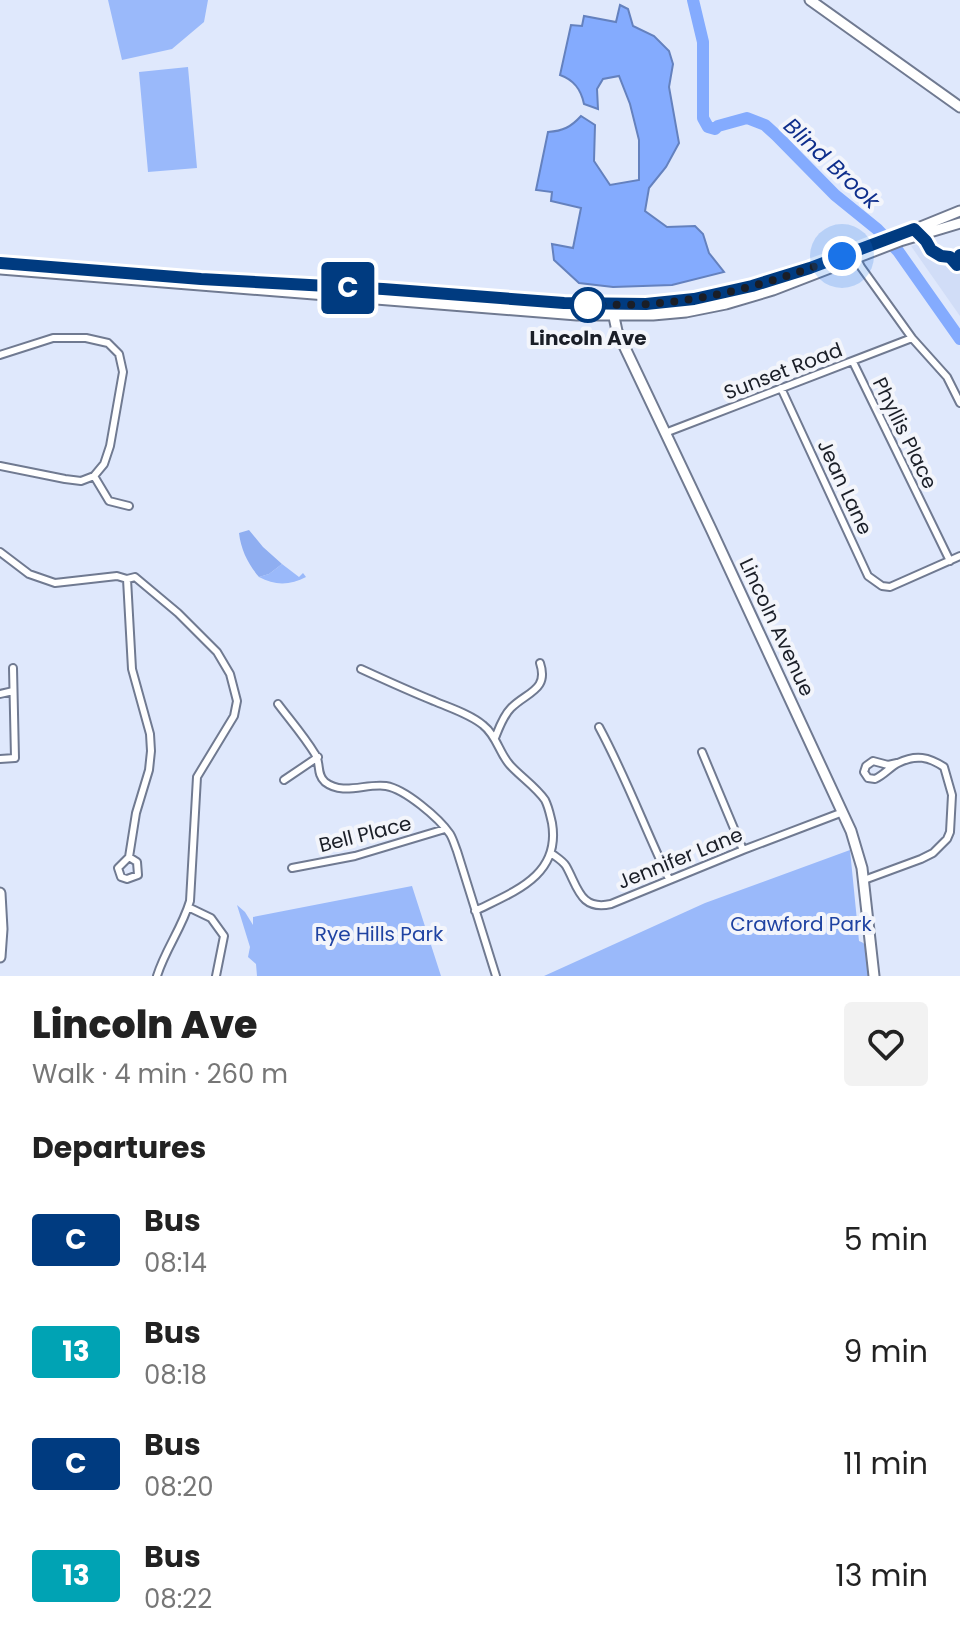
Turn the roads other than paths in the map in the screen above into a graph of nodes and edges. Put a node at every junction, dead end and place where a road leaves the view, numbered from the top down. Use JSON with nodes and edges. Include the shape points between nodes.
{"nodes":[{"id":1,"x":810,"y":0,"type":"edge"},
{"id":2,"x":960,"y":107,"type":"edge"},
{"id":3,"x":960,"y":211,"type":"edge"},
{"id":4,"x":960,"y":223,"type":"edge"},
{"id":5,"x":901,"y":238,"type":"junction"},
{"id":6,"x":855,"y":255,"type":"junction"},
{"id":7,"x":0,"y":263,"type":"edge"},
{"id":8,"x":0,"y":269,"type":"edge"},
{"id":9,"x":612,"y":305,"type":"junction"},
{"id":10,"x":614,"y":316,"type":"junction"},
{"id":11,"x":912,"y":338,"type":"junction"},
{"id":12,"x":0,"y":355,"type":"edge"},
{"id":13,"x":853,"y":362,"type":"junction"},
{"id":14,"x":781,"y":388,"type":"junction"},
{"id":15,"x":960,"y":403,"type":"edge"},
{"id":16,"x":665,"y":433,"type":"junction"},
{"id":17,"x":0,"y":466,"type":"edge"},
{"id":18,"x":94,"y":476,"type":"junction"},
{"id":19,"x":129,"y":506,"type":"dead end"},
{"id":20,"x":0,"y":552,"type":"edge"},
{"id":21,"x":960,"y":556,"type":"edge"},
{"id":22,"x":950,"y":561,"type":"junction"},
{"id":23,"x":127,"y":579,"type":"junction"},
{"id":24,"x":540,"y":663,"type":"dead end"},
{"id":25,"x":13,"y":668,"type":"dead end"},
{"id":26,"x":361,"y":669,"type":"dead end"},
{"id":27,"x":13,"y":691,"type":"junction"},
{"id":28,"x":0,"y":694,"type":"edge"},
{"id":29,"x":278,"y":704,"type":"dead end"},
{"id":30,"x":599,"y":727,"type":"dead end"},
{"id":31,"x":495,"y":738,"type":"junction"},
{"id":32,"x":702,"y":752,"type":"dead end"},
{"id":33,"x":318,"y":757,"type":"junction"},
{"id":34,"x":0,"y":759,"type":"edge"},
{"id":35,"x":897,"y":763,"type":"junction"},
{"id":36,"x":284,"y":780,"type":"dead end"},
{"id":37,"x":843,"y":812,"type":"junction"},
{"id":38,"x":445,"y":829,"type":"junction"},
{"id":39,"x":743,"y":850,"type":"junction"},
{"id":40,"x":551,"y":853,"type":"junction"},
{"id":41,"x":129,"y":857,"type":"dead end"},
{"id":42,"x":292,"y":868,"type":"dead end"},
{"id":43,"x":669,"y":879,"type":"junction"},
{"id":44,"x":864,"y":880,"type":"junction"},
{"id":45,"x":0,"y":893,"type":"edge"},
{"id":46,"x":188,"y":907,"type":"junction"},
{"id":47,"x":475,"y":911,"type":"junction"},
{"id":48,"x":0,"y":957,"type":"edge"},
{"id":49,"x":157,"y":976,"type":"edge"},
{"id":50,"x":216,"y":976,"type":"edge"},
{"id":51,"x":496,"y":976,"type":"edge"},
{"id":52,"x":874,"y":976,"type":"edge"}],
"edges":[{"from":1,"to":2,"type":"main road"},
{"from":3,"to":5,"type":"main road"},
{"from":4,"to":5,"type":"main road"},
{"from":5,"to":6,"type":"main road"},
{"from":6,"to":9,"type":"main road","via":[[738,290]]},
{"from":6,"to":10,"type":"main road","via":[[726,304]]},
{"from":6,"to":11,"type":"street"},
{"from":7,"to":9,"type":"main road"},
{"from":8,"to":10,"type":"main road"},
{"from":9,"to":10,"type":"main road","name":"Lincoln Avenue"},
{"from":10,"to":16,"type":"main road","name":"Lincoln Avenue"},
{"from":11,"to":13,"type":"street","name":"Sunset Road"},
{"from":11,"to":15,"type":"street","via":[[947,377]]},
{"from":12,"to":18,"type":"street","via":[[67,337],[108,343],[119,354],[123,372],[110,446]]},
{"from":13,"to":14,"type":"street","name":"Sunset Road"},
{"from":13,"to":22,"type":"street","name":"Phyllis Place"},
{"from":14,"to":16,"type":"street","name":"Sunset Road"},
{"from":14,"to":22,"type":"street","name":"Jean Lane","via":[[868,576],[890,587]]},
{"from":16,"to":37,"type":"main road","name":"Lincoln Avenue"},
{"from":17,"to":18,"type":"street","via":[[81,481]]},
{"from":18,"to":19,"type":"street","via":[[109,501]]},
{"from":20,"to":23,"type":"street","via":[[29,574],[55,583]]},
{"from":21,"to":22,"type":"street"},
{"from":23,"to":41,"type":"street","via":[[132,669],[151,751]]},
{"from":23,"to":46,"type":"street","via":[[142,581],[212,645],[230,674],[237,701],[234,716],[197,777]]},
{"from":24,"to":31,"type":"street","via":[[539,686],[510,709]]},
{"from":25,"to":27,"type":"street"},
{"from":26,"to":31,"type":"street","via":[[462,713]]},
{"from":27,"to":28,"type":"street"},
{"from":27,"to":34,"type":"street","via":[[15,758]]},
{"from":29,"to":33,"type":"street"},
{"from":30,"to":43,"type":"street"},
{"from":31,"to":40,"type":"street","via":[[503,757],[547,804]]},
{"from":32,"to":39,"type":"street"},
{"from":33,"to":36,"type":"street"},
{"from":33,"to":38,"type":"street","via":[[320,776],[334,787],[395,789]]},
{"from":35,"to":35,"type":"street","via":[[875,779],[864,772],[873,761]]},
{"from":35,"to":44,"type":"street","via":[[929,758],[944,767],[952,795],[950,832],[933,853]]},
{"from":37,"to":39,"type":"street","name":"Jennifer Lane"},
{"from":37,"to":44,"type":"main road","name":"Lincoln Avenue"},
{"from":38,"to":42,"type":"street","name":"Bell Place"},
{"from":38,"to":47,"type":"street"},
{"from":39,"to":43,"type":"street","name":"Jennifer Lane"},
{"from":40,"to":43,"type":"street","name":"Jennifer Lane","via":[[565,865],[584,899],[596,906]]},
{"from":40,"to":47,"type":"street","via":[[522,888]]},
{"from":44,"to":52,"type":"main road","name":"Lincoln Avenue"},
{"from":45,"to":48,"type":"main road"},
{"from":46,"to":49,"type":"street"},
{"from":46,"to":50,"type":"street","via":[[211,918],[224,936]]},
{"from":47,"to":51,"type":"street"}]}
